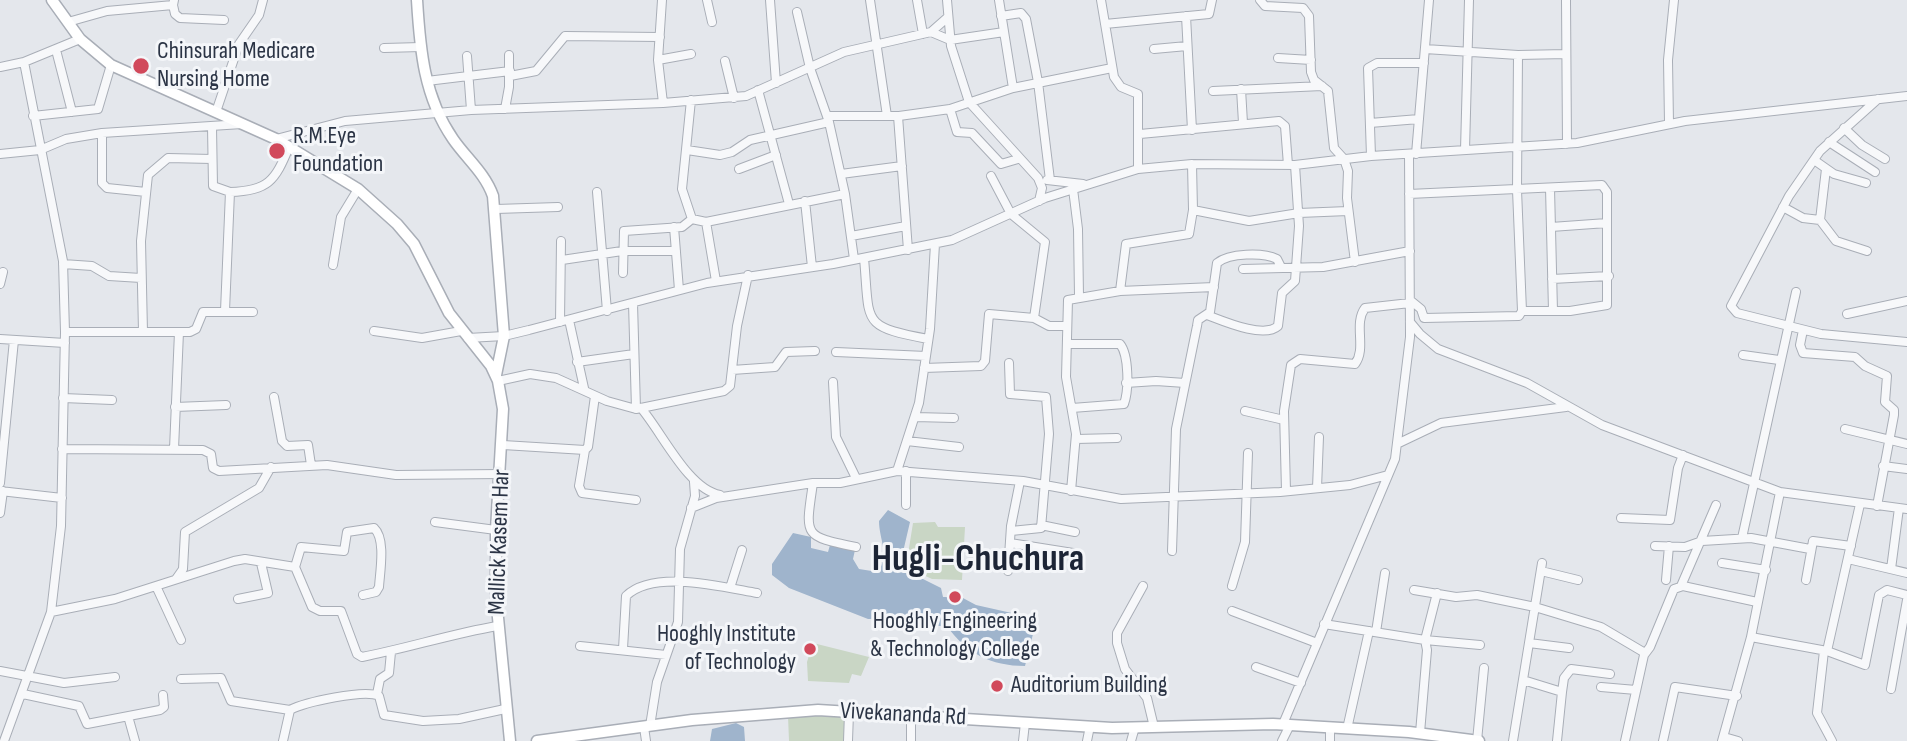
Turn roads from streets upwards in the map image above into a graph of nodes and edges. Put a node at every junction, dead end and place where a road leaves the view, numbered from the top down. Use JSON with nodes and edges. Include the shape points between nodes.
{"nodes":[{"id":1,"x":52,"y":0,"type":"edge"},
{"id":2,"x":263,"y":0,"type":"edge"},
{"id":3,"x":417,"y":0,"type":"edge"},
{"id":4,"x":663,"y":0,"type":"edge"},
{"id":5,"x":707,"y":0,"type":"edge"},
{"id":6,"x":769,"y":0,"type":"edge"},
{"id":7,"x":870,"y":0,"type":"edge"},
{"id":8,"x":916,"y":0,"type":"edge"},
{"id":9,"x":947,"y":0,"type":"edge"},
{"id":10,"x":999,"y":0,"type":"edge"},
{"id":11,"x":1101,"y":0,"type":"edge"},
{"id":12,"x":1212,"y":0,"type":"edge"},
{"id":13,"x":1260,"y":0,"type":"edge"},
{"id":14,"x":1428,"y":0,"type":"edge"},
{"id":15,"x":1469,"y":0,"type":"edge"},
{"id":16,"x":1566,"y":0,"type":"edge"},
{"id":17,"x":1674,"y":0,"type":"edge"},
{"id":18,"x":174,"y":3,"type":"edge"},
{"id":19,"x":797,"y":12,"type":"dead end"},
{"id":20,"x":1001,"y":16,"type":"junction"},
{"id":21,"x":1186,"y":16,"type":"junction"},
{"id":22,"x":948,"y":17,"type":"junction"},
{"id":23,"x":223,"y":20,"type":"dead end"},
{"id":24,"x":68,"y":22,"type":"junction"},
{"id":25,"x":712,"y":22,"type":"dead end"},
{"id":26,"x":1105,"y":24,"type":"junction"},
{"id":27,"x":1004,"y":32,"type":"junction"},
{"id":28,"x":927,"y":33,"type":"junction"},
{"id":29,"x":660,"y":37,"type":"junction"},
{"id":30,"x":80,"y":39,"type":"junction"},
{"id":31,"x":950,"y":40,"type":"junction"},
{"id":32,"x":879,"y":43,"type":"junction"},
{"id":33,"x":1187,"y":46,"type":"junction"},
{"id":34,"x":421,"y":47,"type":"junction"},
{"id":35,"x":384,"y":48,"type":"dead end"},
{"id":36,"x":1154,"y":49,"type":"dead end"},
{"id":37,"x":1425,"y":49,"type":"junction"},
{"id":38,"x":56,"y":50,"type":"junction"},
{"id":39,"x":1469,"y":52,"type":"junction"},
{"id":40,"x":691,"y":54,"type":"dead end"},
{"id":41,"x":1566,"y":54,"type":"junction"},
{"id":42,"x":509,"y":55,"type":"dead end"},
{"id":43,"x":1518,"y":55,"type":"junction"},
{"id":44,"x":467,"y":56,"type":"dead end"},
{"id":45,"x":1278,"y":58,"type":"dead end"},
{"id":46,"x":658,"y":60,"type":"junction"},
{"id":47,"x":1311,"y":60,"type":"junction"},
{"id":48,"x":725,"y":61,"type":"dead end"},
{"id":49,"x":24,"y":62,"type":"junction"},
{"id":50,"x":1424,"y":63,"type":"junction"},
{"id":51,"x":111,"y":65,"type":"junction"},
{"id":52,"x":0,"y":67,"type":"edge"},
{"id":53,"x":810,"y":68,"type":"junction"},
{"id":54,"x":1112,"y":68,"type":"junction"},
{"id":55,"x":469,"y":74,"type":"junction"},
{"id":56,"x":510,"y":74,"type":"junction"},
{"id":57,"x":426,"y":81,"type":"junction"},
{"id":58,"x":1038,"y":82,"type":"junction"},
{"id":59,"x":776,"y":83,"type":"junction"},
{"id":60,"x":1325,"y":86,"type":"junction"},
{"id":61,"x":1013,"y":88,"type":"junction"},
{"id":62,"x":1241,"y":89,"type":"junction"},
{"id":63,"x":758,"y":90,"type":"junction"},
{"id":64,"x":1213,"y":91,"type":"dead end"},
{"id":65,"x":1907,"y":96,"type":"edge"},
{"id":66,"x":734,"y":98,"type":"junction"},
{"id":67,"x":1878,"y":99,"type":"junction"},
{"id":68,"x":691,"y":100,"type":"junction"},
{"id":69,"x":969,"y":102,"type":"junction"},
{"id":70,"x":663,"y":103,"type":"junction"},
{"id":71,"x":505,"y":109,"type":"junction"},
{"id":72,"x":950,"y":109,"type":"junction"},
{"id":73,"x":471,"y":110,"type":"junction"},
{"id":74,"x":72,"y":112,"type":"junction"},
{"id":75,"x":216,"y":112,"type":"junction"},
{"id":76,"x":437,"y":114,"type":"junction"},
{"id":77,"x":33,"y":116,"type":"junction"},
{"id":78,"x":887,"y":116,"type":"junction"},
{"id":79,"x":898,"y":116,"type":"junction"},
{"id":80,"x":828,"y":119,"type":"junction"},
{"id":81,"x":1419,"y":119,"type":"junction"},
{"id":82,"x":1242,"y":123,"type":"junction"},
{"id":83,"x":1370,"y":123,"type":"junction"},
{"id":84,"x":245,"y":124,"type":"junction"},
{"id":85,"x":1669,"y":124,"type":"junction"},
{"id":86,"x":212,"y":127,"type":"junction"},
{"id":87,"x":1844,"y":128,"type":"junction"},
{"id":88,"x":1192,"y":130,"type":"junction"},
{"id":89,"x":102,"y":133,"type":"junction"},
{"id":90,"x":1140,"y":134,"type":"junction"},
{"id":91,"x":770,"y":135,"type":"junction"},
{"id":92,"x":276,"y":139,"type":"junction"},
{"id":93,"x":1829,"y":142,"type":"junction"},
{"id":94,"x":1567,"y":144,"type":"junction"},
{"id":95,"x":289,"y":147,"type":"junction"},
{"id":96,"x":1517,"y":147,"type":"junction"},
{"id":97,"x":40,"y":150,"type":"junction"},
{"id":98,"x":687,"y":150,"type":"junction"},
{"id":99,"x":1465,"y":150,"type":"junction"},
{"id":100,"x":0,"y":154,"type":"edge"},
{"id":101,"x":1413,"y":154,"type":"junction"},
{"id":102,"x":776,"y":155,"type":"junction"},
{"id":103,"x":1371,"y":156,"type":"junction"},
{"id":104,"x":212,"y":159,"type":"junction"},
{"id":105,"x":1018,"y":159,"type":"junction"},
{"id":106,"x":1344,"y":159,"type":"junction"},
{"id":107,"x":1885,"y":159,"type":"dead end"},
{"id":108,"x":1814,"y":160,"type":"junction"},
{"id":109,"x":1192,"y":164,"type":"junction"},
{"id":110,"x":1292,"y":165,"type":"junction"},
{"id":111,"x":902,"y":166,"type":"junction"},
{"id":112,"x":739,"y":169,"type":"dead end"},
{"id":113,"x":1138,"y":169,"type":"junction"},
{"id":114,"x":1826,"y":169,"type":"junction"},
{"id":115,"x":1875,"y":172,"type":"dead end"},
{"id":116,"x":841,"y":174,"type":"junction"},
{"id":117,"x":991,"y":176,"type":"dead end"},
{"id":118,"x":1038,"y":178,"type":"junction"},
{"id":119,"x":1050,"y":180,"type":"junction"},
{"id":120,"x":1083,"y":184,"type":"junction"},
{"id":121,"x":1866,"y":184,"type":"dead end"},
{"id":122,"x":1550,"y":188,"type":"junction"},
{"id":123,"x":358,"y":189,"type":"junction"},
{"id":124,"x":1073,"y":189,"type":"junction"},
{"id":125,"x":1517,"y":190,"type":"junction"},
{"id":126,"x":146,"y":192,"type":"junction"},
{"id":127,"x":230,"y":192,"type":"junction"},
{"id":128,"x":597,"y":192,"type":"dead end"},
{"id":129,"x":845,"y":194,"type":"junction"},
{"id":130,"x":1409,"y":194,"type":"junction"},
{"id":131,"x":805,"y":201,"type":"junction"},
{"id":132,"x":1039,"y":201,"type":"junction"},
{"id":133,"x":789,"y":204,"type":"junction"},
{"id":134,"x":558,"y":207,"type":"dead end"},
{"id":135,"x":1783,"y":207,"type":"junction"},
{"id":136,"x":495,"y":209,"type":"junction"},
{"id":137,"x":1193,"y":210,"type":"junction"},
{"id":138,"x":1348,"y":211,"type":"junction"},
{"id":139,"x":1298,"y":213,"type":"junction"},
{"id":140,"x":1011,"y":214,"type":"junction"},
{"id":141,"x":692,"y":219,"type":"junction"},
{"id":142,"x":1820,"y":220,"type":"junction"},
{"id":143,"x":706,"y":222,"type":"junction"},
{"id":144,"x":1607,"y":223,"type":"junction"},
{"id":145,"x":906,"y":226,"type":"junction"},
{"id":146,"x":1551,"y":226,"type":"junction"},
{"id":147,"x":674,"y":227,"type":"junction"},
{"id":148,"x":851,"y":236,"type":"junction"},
{"id":149,"x":561,"y":241,"type":"dead end"},
{"id":150,"x":935,"y":244,"type":"junction"},
{"id":151,"x":908,"y":250,"type":"junction"},
{"id":152,"x":622,"y":251,"type":"junction"},
{"id":153,"x":676,"y":251,"type":"junction"},
{"id":154,"x":1410,"y":251,"type":"junction"},
{"id":155,"x":1867,"y":251,"type":"dead end"},
{"id":156,"x":602,"y":254,"type":"junction"},
{"id":157,"x":864,"y":258,"type":"junction"},
{"id":158,"x":562,"y":260,"type":"junction"},
{"id":159,"x":854,"y":260,"type":"junction"},
{"id":160,"x":1355,"y":262,"type":"junction"},
{"id":161,"x":63,"y":264,"type":"junction"},
{"id":162,"x":333,"y":265,"type":"dead end"},
{"id":163,"x":1297,"y":266,"type":"junction"},
{"id":164,"x":812,"y":267,"type":"junction"},
{"id":165,"x":1281,"y":267,"type":"junction"},
{"id":166,"x":1243,"y":269,"type":"dead end"},
{"id":167,"x":3,"y":272,"type":"dead end"},
{"id":168,"x":623,"y":273,"type":"dead end"},
{"id":169,"x":748,"y":275,"type":"junction"},
{"id":170,"x":1609,"y":276,"type":"junction"},
{"id":171,"x":141,"y":278,"type":"junction"},
{"id":172,"x":1552,"y":279,"type":"junction"},
{"id":173,"x":716,"y":281,"type":"junction"},
{"id":174,"x":0,"y":284,"type":"edge"},
{"id":175,"x":1214,"y":287,"type":"junction"},
{"id":176,"x":679,"y":290,"type":"junction"},
{"id":177,"x":1120,"y":291,"type":"junction"},
{"id":178,"x":1796,"y":292,"type":"dead end"},
{"id":179,"x":1079,"y":296,"type":"junction"},
{"id":180,"x":1907,"y":301,"type":"edge"},
{"id":181,"x":1410,"y":302,"type":"junction"},
{"id":182,"x":632,"y":303,"type":"junction"},
{"id":183,"x":225,"y":311,"type":"junction"},
{"id":184,"x":607,"y":311,"type":"junction"},
{"id":185,"x":1522,"y":311,"type":"junction"},
{"id":186,"x":1553,"y":311,"type":"junction"},
{"id":187,"x":253,"y":312,"type":"dead end"},
{"id":188,"x":1847,"y":314,"type":"dead end"},
{"id":189,"x":1207,"y":315,"type":"junction"},
{"id":190,"x":1034,"y":318,"type":"junction"},
{"id":191,"x":565,"y":321,"type":"junction"},
{"id":192,"x":1410,"y":321,"type":"junction"},
{"id":193,"x":1786,"y":325,"type":"junction"},
{"id":194,"x":1067,"y":326,"type":"junction"},
{"id":195,"x":1803,"y":330,"type":"junction"},
{"id":196,"x":374,"y":331,"type":"dead end"},
{"id":197,"x":65,"y":332,"type":"junction"},
{"id":198,"x":143,"y":332,"type":"junction"},
{"id":199,"x":179,"y":332,"type":"junction"},
{"id":200,"x":464,"y":334,"type":"junction"},
{"id":201,"x":504,"y":336,"type":"junction"},
{"id":202,"x":928,"y":339,"type":"junction"},
{"id":203,"x":0,"y":340,"type":"edge"},
{"id":204,"x":14,"y":340,"type":"junction"},
{"id":205,"x":1907,"y":342,"type":"edge"},
{"id":206,"x":65,"y":344,"type":"junction"},
{"id":207,"x":1066,"y":344,"type":"junction"},
{"id":208,"x":815,"y":351,"type":"dead end"},
{"id":209,"x":836,"y":352,"type":"dead end"},
{"id":210,"x":634,"y":354,"type":"junction"},
{"id":211,"x":1743,"y":355,"type":"dead end"},
{"id":212,"x":926,"y":356,"type":"junction"},
{"id":213,"x":1779,"y":360,"type":"junction"},
{"id":214,"x":577,"y":362,"type":"junction"},
{"id":215,"x":1009,"y":363,"type":"dead end"},
{"id":216,"x":924,"y":368,"type":"junction"},
{"id":217,"x":732,"y":370,"type":"junction"},
{"id":218,"x":497,"y":378,"type":"junction"},
{"id":219,"x":833,"y":382,"type":"dead end"},
{"id":220,"x":1126,"y":383,"type":"junction"},
{"id":221,"x":1185,"y":383,"type":"junction"},
{"id":222,"x":584,"y":388,"type":"junction"},
{"id":223,"x":595,"y":396,"type":"junction"},
{"id":224,"x":274,"y":397,"type":"dead end"},
{"id":225,"x":63,"y":398,"type":"junction"},
{"id":226,"x":112,"y":400,"type":"dead end"},
{"id":227,"x":226,"y":405,"type":"dead end"},
{"id":228,"x":175,"y":407,"type":"junction"},
{"id":229,"x":1566,"y":407,"type":"junction"},
{"id":230,"x":1072,"y":408,"type":"junction"},
{"id":231,"x":638,"y":409,"type":"junction"},
{"id":232,"x":1245,"y":411,"type":"dead end"},
{"id":233,"x":915,"y":417,"type":"junction"},
{"id":234,"x":954,"y":418,"type":"dead end"},
{"id":235,"x":1284,"y":420,"type":"junction"},
{"id":236,"x":1845,"y":429,"type":"dead end"},
{"id":237,"x":1117,"y":438,"type":"dead end"},
{"id":238,"x":1319,"y":438,"type":"dead end"},
{"id":239,"x":1076,"y":439,"type":"junction"},
{"id":240,"x":907,"y":441,"type":"junction"},
{"id":241,"x":1889,"y":441,"type":"junction"},
{"id":242,"x":1399,"y":443,"type":"junction"},
{"id":243,"x":1907,"y":444,"type":"edge"},
{"id":244,"x":503,"y":445,"type":"junction"},
{"id":245,"x":959,"y":447,"type":"dead end"},
{"id":246,"x":62,"y":449,"type":"junction"},
{"id":247,"x":174,"y":449,"type":"junction"},
{"id":248,"x":585,"y":450,"type":"junction"},
{"id":249,"x":1248,"y":453,"type":"dead end"},
{"id":250,"x":1683,"y":455,"type":"junction"},
{"id":251,"x":311,"y":465,"type":"junction"},
{"id":252,"x":1883,"y":466,"type":"junction"},
{"id":253,"x":271,"y":467,"type":"junction"},
{"id":254,"x":1907,"y":469,"type":"edge"},
{"id":255,"x":901,"y":471,"type":"junction"},
{"id":256,"x":501,"y":474,"type":"junction"},
{"id":257,"x":1388,"y":475,"type":"junction"},
{"id":258,"x":856,"y":478,"type":"junction"},
{"id":259,"x":1020,"y":481,"type":"junction"},
{"id":260,"x":694,"y":482,"type":"junction"},
{"id":261,"x":813,"y":483,"type":"junction"},
{"id":262,"x":1754,"y":483,"type":"junction"},
{"id":263,"x":1045,"y":484,"type":"junction"},
{"id":264,"x":1,"y":488,"type":"edge"},
{"id":265,"x":1317,"y":488,"type":"junction"},
{"id":266,"x":1071,"y":491,"type":"junction"},
{"id":267,"x":1286,"y":491,"type":"junction"},
{"id":268,"x":1780,"y":492,"type":"junction"},
{"id":269,"x":1248,"y":493,"type":"junction"},
{"id":270,"x":1173,"y":495,"type":"junction"},
{"id":271,"x":727,"y":496,"type":"junction"},
{"id":272,"x":62,"y":498,"type":"junction"},
{"id":273,"x":636,"y":500,"type":"dead end"},
{"id":274,"x":1860,"y":504,"type":"junction"},
{"id":275,"x":906,"y":505,"type":"dead end"},
{"id":276,"x":1716,"y":505,"type":"dead end"},
{"id":277,"x":1877,"y":506,"type":"junction"},
{"id":278,"x":691,"y":508,"type":"junction"},
{"id":279,"x":1903,"y":509,"type":"edge"},
{"id":280,"x":0,"y":513,"type":"edge"},
{"id":281,"x":1621,"y":518,"type":"dead end"},
{"id":282,"x":435,"y":522,"type":"dead end"},
{"id":283,"x":1041,"y":524,"type":"junction"},
{"id":284,"x":496,"y":530,"type":"junction"},
{"id":285,"x":1011,"y":531,"type":"junction"},
{"id":286,"x":1075,"y":532,"type":"dead end"},
{"id":287,"x":1742,"y":538,"type":"junction"},
{"id":288,"x":1771,"y":540,"type":"junction"},
{"id":289,"x":1702,"y":541,"type":"junction"},
{"id":290,"x":1010,"y":543,"type":"junction"},
{"id":291,"x":1655,"y":546,"type":"dead end"},
{"id":292,"x":1851,"y":546,"type":"junction"},
{"id":293,"x":856,"y":547,"type":"dead end"},
{"id":294,"x":1669,"y":547,"type":"junction"},
{"id":295,"x":1810,"y":549,"type":"junction"},
{"id":296,"x":742,"y":550,"type":"dead end"},
{"id":297,"x":1172,"y":551,"type":"dead end"},
{"id":298,"x":1073,"y":553,"type":"dead end"},
{"id":299,"x":1848,"y":559,"type":"junction"},
{"id":300,"x":261,"y":563,"type":"junction"},
{"id":301,"x":1722,"y":563,"type":"dead end"},
{"id":302,"x":295,"y":567,"type":"junction"},
{"id":303,"x":1766,"y":569,"type":"junction"},
{"id":304,"x":1891,"y":569,"type":"junction"},
{"id":305,"x":1008,"y":571,"type":"dead end"},
{"id":306,"x":1385,"y":573,"type":"dead end"},
{"id":307,"x":1907,"y":573,"type":"edge"},
{"id":308,"x":176,"y":579,"type":"junction"},
{"id":309,"x":680,"y":579,"type":"junction"},
{"id":310,"x":1578,"y":580,"type":"dead end"},
{"id":311,"x":1666,"y":580,"type":"dead end"},
{"id":312,"x":1806,"y":580,"type":"dead end"},
{"id":313,"x":156,"y":586,"type":"junction"},
{"id":314,"x":1143,"y":586,"type":"dead end"},
{"id":315,"x":1232,"y":586,"type":"dead end"},
{"id":316,"x":1681,"y":586,"type":"junction"},
{"id":317,"x":730,"y":589,"type":"junction"},
{"id":318,"x":1414,"y":590,"type":"dead end"},
{"id":319,"x":757,"y":593,"type":"dead end"},
{"id":320,"x":1437,"y":593,"type":"junction"},
{"id":321,"x":363,"y":595,"type":"dead end"},
{"id":322,"x":1907,"y":598,"type":"edge"},
{"id":323,"x":238,"y":599,"type":"dead end"},
{"id":324,"x":1757,"y":601,"type":"junction"},
{"id":325,"x":1535,"y":607,"type":"junction"},
{"id":326,"x":1232,"y":611,"type":"dead end"},
{"id":327,"x":51,"y":612,"type":"junction"},
{"id":328,"x":1324,"y":624,"type":"junction"},
{"id":329,"x":497,"y":626,"type":"junction"},
{"id":330,"x":1372,"y":632,"type":"junction"},
{"id":331,"x":1751,"y":637,"type":"junction"},
{"id":332,"x":181,"y":640,"type":"dead end"},
{"id":333,"x":1425,"y":640,"type":"junction"},
{"id":334,"x":1317,"y":642,"type":"junction"},
{"id":335,"x":1529,"y":643,"type":"junction"},
{"id":336,"x":1480,"y":645,"type":"dead end"},
{"id":337,"x":580,"y":646,"type":"dead end"},
{"id":338,"x":1569,"y":648,"type":"dead end"},
{"id":339,"x":622,"y":649,"type":"junction"},
{"id":340,"x":1826,"y":651,"type":"junction"},
{"id":341,"x":391,"y":652,"type":"junction"},
{"id":342,"x":1645,"y":653,"type":"junction"},
{"id":343,"x":666,"y":655,"type":"junction"},
{"id":344,"x":1256,"y":667,"type":"dead end"},
{"id":345,"x":1484,"y":668,"type":"dead end"},
{"id":346,"x":0,"y":671,"type":"edge"},
{"id":347,"x":1610,"y":674,"type":"dead end"},
{"id":348,"x":29,"y":676,"type":"junction"},
{"id":349,"x":115,"y":677,"type":"dead end"},
{"id":350,"x":181,"y":679,"type":"dead end"},
{"id":351,"x":1523,"y":680,"type":"junction"},
{"id":352,"x":1301,"y":683,"type":"junction"},
{"id":353,"x":1601,"y":687,"type":"dead end"},
{"id":354,"x":1891,"y":688,"type":"dead end"},
{"id":355,"x":1636,"y":690,"type":"junction"},
{"id":356,"x":1562,"y":692,"type":"junction"},
{"id":357,"x":23,"y":694,"type":"junction"},
{"id":358,"x":377,"y":694,"type":"junction"},
{"id":359,"x":163,"y":695,"type":"dead end"},
{"id":360,"x":1737,"y":696,"type":"junction"},
{"id":361,"x":505,"y":709,"type":"junction"},
{"id":362,"x":290,"y":710,"type":"junction"},
{"id":363,"x":849,"y":713,"type":"junction"},
{"id":364,"x":128,"y":716,"type":"junction"},
{"id":365,"x":911,"y":716,"type":"junction"},
{"id":366,"x":1025,"y":723,"type":"junction"},
{"id":367,"x":1286,"y":725,"type":"junction"},
{"id":368,"x":1090,"y":726,"type":"junction"},
{"id":369,"x":647,"y":727,"type":"junction"},
{"id":370,"x":1135,"y":727,"type":"junction"},
{"id":371,"x":1154,"y":727,"type":"junction"},
{"id":372,"x":1331,"y":728,"type":"junction"},
{"id":373,"x":1347,"y":729,"type":"junction"},
{"id":374,"x":1420,"y":733,"type":"junction"},
{"id":375,"x":4,"y":735,"type":"edge"},
{"id":376,"x":1723,"y":739,"type":"edge"},
{"id":377,"x":135,"y":741,"type":"edge"},
{"id":378,"x":283,"y":741,"type":"edge"},
{"id":379,"x":510,"y":741,"type":"edge"},
{"id":380,"x":537,"y":741,"type":"edge"},
{"id":381,"x":646,"y":741,"type":"edge"},
{"id":382,"x":848,"y":741,"type":"edge"},
{"id":383,"x":911,"y":741,"type":"edge"},
{"id":384,"x":1023,"y":741,"type":"edge"},
{"id":385,"x":1087,"y":741,"type":"edge"},
{"id":386,"x":1131,"y":741,"type":"edge"},
{"id":387,"x":1282,"y":741,"type":"edge"},
{"id":388,"x":1330,"y":741,"type":"edge"},
{"id":389,"x":1478,"y":741,"type":"edge"},
{"id":390,"x":1513,"y":741,"type":"edge"},
{"id":391,"x":1557,"y":741,"type":"edge"},
{"id":392,"x":1625,"y":741,"type":"edge"},
{"id":393,"x":1663,"y":741,"type":"edge"},
{"id":394,"x":1738,"y":741,"type":"edge"},
{"id":395,"x":1832,"y":741,"type":"edge"}],
"edges":[{"from":1,"to":24,"type":"street"},
{"from":2,"to":75,"type":"street","via":[[259,15],[239,44]]},
{"from":3,"to":34,"type":"street"},
{"from":4,"to":29,"type":"street"},
{"from":5,"to":25,"type":"street"},
{"from":6,"to":59,"type":"street"},
{"from":7,"to":32,"type":"street"},
{"from":8,"to":28,"type":"street"},
{"from":9,"to":22,"type":"street"},
{"from":10,"to":20,"type":"street"},
{"from":11,"to":26,"type":"street"},
{"from":12,"to":21,"type":"street","via":[[1209,14]]},
{"from":13,"to":47,"type":"street","via":[[1265,6],[1307,11]]},
{"from":14,"to":37,"type":"street"},
{"from":15,"to":39,"type":"street"},
{"from":16,"to":41,"type":"street"},
{"from":17,"to":85,"type":"street","via":[[1668,60]]},
{"from":18,"to":23,"type":"street","via":[[175,15],[180,18]]},
{"from":18,"to":24,"type":"street","via":[[107,11]]},
{"from":19,"to":53,"type":"street"},
{"from":20,"to":27,"type":"street"},
{"from":20,"to":58,"type":"street","via":[[1024,15]]},
{"from":21,"to":26,"type":"street"},
{"from":21,"to":33,"type":"street"},
{"from":22,"to":28,"type":"street"},
{"from":22,"to":31,"type":"street"},
{"from":24,"to":30,"type":"street"},
{"from":26,"to":54,"type":"street"},
{"from":27,"to":31,"type":"street"},
{"from":27,"to":61,"type":"street"},
{"from":28,"to":31,"type":"street"},
{"from":28,"to":32,"type":"street"},
{"from":29,"to":46,"type":"street"},
{"from":29,"to":56,"type":"street","via":[[565,36],[536,71]]},
{"from":30,"to":38,"type":"street"},
{"from":30,"to":51,"type":"street"},
{"from":31,"to":69,"type":"street"},
{"from":32,"to":53,"type":"street"},
{"from":32,"to":78,"type":"street"},
{"from":33,"to":36,"type":"street"},
{"from":33,"to":88,"type":"street"},
{"from":34,"to":35,"type":"street"},
{"from":34,"to":57,"type":"street"},
{"from":37,"to":39,"type":"street"},
{"from":37,"to":50,"type":"street"},
{"from":38,"to":49,"type":"street"},
{"from":38,"to":74,"type":"street"},
{"from":39,"to":43,"type":"street"},
{"from":39,"to":99,"type":"street"},
{"from":40,"to":46,"type":"street"},
{"from":41,"to":43,"type":"street"},
{"from":41,"to":94,"type":"street"},
{"from":42,"to":56,"type":"street"},
{"from":43,"to":96,"type":"street"},
{"from":44,"to":55,"type":"street"},
{"from":45,"to":47,"type":"street"},
{"from":46,"to":70,"type":"street"},
{"from":47,"to":60,"type":"street","via":[[1314,79]]},
{"from":48,"to":66,"type":"street"},
{"from":49,"to":52,"type":"street"},
{"from":49,"to":77,"type":"street"},
{"from":50,"to":81,"type":"street"},
{"from":50,"to":83,"type":"street","via":[[1372,64],[1368,68]]},
{"from":51,"to":74,"type":"street","via":[[101,106]]},
{"from":51,"to":75,"type":"street"},
{"from":53,"to":59,"type":"street"},
{"from":53,"to":80,"type":"street"},
{"from":54,"to":58,"type":"street"},
{"from":54,"to":90,"type":"street","via":[[1117,83],[1138,94]]},
{"from":55,"to":56,"type":"street"},
{"from":55,"to":57,"type":"street"},
{"from":55,"to":73,"type":"street"},
{"from":56,"to":71,"type":"street"},
{"from":57,"to":76,"type":"street"},
{"from":58,"to":61,"type":"street"},
{"from":58,"to":119,"type":"street"},
{"from":59,"to":63,"type":"street"},
{"from":60,"to":62,"type":"street"},
{"from":60,"to":106,"type":"street","via":[[1330,96],[1334,148]]},
{"from":61,"to":69,"type":"street"},
{"from":62,"to":64,"type":"street"},
{"from":62,"to":82,"type":"street"},
{"from":63,"to":66,"type":"street"},
{"from":63,"to":91,"type":"street"},
{"from":65,"to":67,"type":"street"},
{"from":66,"to":68,"type":"street"},
{"from":67,"to":85,"type":"street"},
{"from":67,"to":87,"type":"street"},
{"from":68,"to":70,"type":"street"},
{"from":68,"to":98,"type":"street"},
{"from":69,"to":72,"type":"street"},
{"from":69,"to":105,"type":"street"},
{"from":70,"to":71,"type":"street"},
{"from":71,"to":73,"type":"street"},
{"from":72,"to":79,"type":"street"},
{"from":72,"to":105,"type":"street","via":[[957,132],[972,133],[1001,164]]},
{"from":73,"to":76,"type":"street"},
{"from":74,"to":77,"type":"street"},
{"from":75,"to":84,"type":"street"},
{"from":76,"to":92,"type":"street","via":[[345,121]]},
{"from":76,"to":136,"type":"street","via":[[490,187]]},
{"from":77,"to":97,"type":"street"},
{"from":78,"to":79,"type":"street"},
{"from":78,"to":80,"type":"street"},
{"from":79,"to":111,"type":"street"},
{"from":80,"to":91,"type":"street"},
{"from":80,"to":116,"type":"street"},
{"from":81,"to":83,"type":"street"},
{"from":81,"to":101,"type":"street"},
{"from":82,"to":88,"type":"street"},
{"from":82,"to":110,"type":"street","via":[[1284,122]]},
{"from":83,"to":103,"type":"street"},
{"from":84,"to":86,"type":"street"},
{"from":84,"to":92,"type":"street"},
{"from":85,"to":94,"type":"street"},
{"from":86,"to":89,"type":"street"},
{"from":86,"to":104,"type":"street"},
{"from":87,"to":93,"type":"street"},
{"from":87,"to":107,"type":"street"},
{"from":88,"to":90,"type":"street"},
{"from":89,"to":97,"type":"street","via":[[66,139]]},
{"from":89,"to":126,"type":"street","via":[[102,183],[107,188]]},
{"from":90,"to":113,"type":"street"},
{"from":91,"to":98,"type":"street","via":[[720,155]]},
{"from":91,"to":102,"type":"street"},
{"from":92,"to":95,"type":"street"},
{"from":93,"to":108,"type":"street"},
{"from":93,"to":115,"type":"street"},
{"from":94,"to":96,"type":"street"},
{"from":95,"to":123,"type":"street"},
{"from":95,"to":127,"type":"street","via":[[265,186],[253,192]]},
{"from":96,"to":99,"type":"street"},
{"from":96,"to":125,"type":"street"},
{"from":97,"to":100,"type":"street"},
{"from":97,"to":161,"type":"street"},
{"from":98,"to":141,"type":"street","via":[[682,189]]},
{"from":99,"to":101,"type":"street"},
{"from":101,"to":103,"type":"street"},
{"from":101,"to":130,"type":"street"},
{"from":102,"to":112,"type":"street"},
{"from":102,"to":133,"type":"street"},
{"from":103,"to":106,"type":"street"},
{"from":104,"to":126,"type":"street","via":[[168,158],[148,175]]},
{"from":104,"to":127,"type":"street","via":[[213,186]]},
{"from":105,"to":118,"type":"street"},
{"from":106,"to":110,"type":"street"},
{"from":106,"to":138,"type":"street"},
{"from":108,"to":114,"type":"street"},
{"from":108,"to":135,"type":"street"},
{"from":109,"to":110,"type":"street"},
{"from":109,"to":113,"type":"street"},
{"from":109,"to":137,"type":"street"},
{"from":110,"to":139,"type":"street"},
{"from":111,"to":116,"type":"street"},
{"from":111,"to":145,"type":"street"},
{"from":113,"to":120,"type":"street"},
{"from":114,"to":121,"type":"street"},
{"from":114,"to":142,"type":"street"},
{"from":116,"to":129,"type":"street"},
{"from":117,"to":140,"type":"street"},
{"from":118,"to":119,"type":"street"},
{"from":118,"to":132,"type":"street","via":[[1042,188]]},
{"from":119,"to":120,"type":"street"},
{"from":120,"to":124,"type":"street"},
{"from":122,"to":125,"type":"street"},
{"from":122,"to":144,"type":"street","via":[[1602,185],[1607,192]]},
{"from":122,"to":146,"type":"street"},
{"from":123,"to":162,"type":"street","via":[[341,217]]},
{"from":123,"to":200,"type":"street","via":[[414,244]]},
{"from":124,"to":132,"type":"street"},
{"from":124,"to":179,"type":"street"},
{"from":125,"to":130,"type":"street"},
{"from":125,"to":185,"type":"street"},
{"from":126,"to":171,"type":"street"},
{"from":127,"to":183,"type":"street"},
{"from":128,"to":156,"type":"street"},
{"from":129,"to":131,"type":"street"},
{"from":129,"to":148,"type":"street"},
{"from":130,"to":154,"type":"street"},
{"from":131,"to":133,"type":"street"},
{"from":131,"to":164,"type":"street"},
{"from":132,"to":140,"type":"street"},
{"from":133,"to":143,"type":"street"},
{"from":134,"to":136,"type":"street"},
{"from":135,"to":142,"type":"street","via":[[1803,218]]},
{"from":135,"to":193,"type":"street","via":[[1731,306],[1737,313]]},
{"from":136,"to":201,"type":"street"},
{"from":137,"to":139,"type":"street","via":[[1249,221]]},
{"from":137,"to":177,"type":"street","via":[[1186,236],[1126,244]]},
{"from":138,"to":139,"type":"street"},
{"from":138,"to":160,"type":"street"},
{"from":139,"to":163,"type":"street"},
{"from":140,"to":150,"type":"street"},
{"from":140,"to":190,"type":"street","via":[[1045,242]]},
{"from":141,"to":143,"type":"street"},
{"from":141,"to":147,"type":"street"},
{"from":142,"to":155,"type":"street","via":[[1836,240]]},
{"from":143,"to":173,"type":"street"},
{"from":144,"to":146,"type":"street"},
{"from":144,"to":170,"type":"street"},
{"from":145,"to":148,"type":"street"},
{"from":145,"to":151,"type":"street"},
{"from":146,"to":172,"type":"street"},
{"from":147,"to":152,"type":"street","via":[[627,229],[622,233]]},
{"from":147,"to":153,"type":"street"},
{"from":148,"to":159,"type":"street"},
{"from":149,"to":158,"type":"street"},
{"from":150,"to":151,"type":"street"},
{"from":150,"to":202,"type":"street"},
{"from":151,"to":157,"type":"street"},
{"from":152,"to":153,"type":"street"},
{"from":152,"to":156,"type":"street"},
{"from":152,"to":168,"type":"street"},
{"from":153,"to":176,"type":"street"},
{"from":154,"to":160,"type":"street"},
{"from":154,"to":181,"type":"street"},
{"from":156,"to":158,"type":"street"},
{"from":156,"to":184,"type":"street"},
{"from":157,"to":159,"type":"street"},
{"from":157,"to":202,"type":"street","via":[[868,310],[877,325]]},
{"from":158,"to":191,"type":"street"},
{"from":159,"to":164,"type":"street"},
{"from":160,"to":163,"type":"street"},
{"from":161,"to":171,"type":"street","via":[[92,266],[109,276]]},
{"from":161,"to":197,"type":"street"},
{"from":163,"to":165,"type":"street"},
{"from":163,"to":189,"type":"street","via":[[1293,287],[1282,293],[1274,330],[1248,328]]},
{"from":164,"to":169,"type":"street"},
{"from":165,"to":166,"type":"street"},
{"from":165,"to":175,"type":"street","via":[[1277,259],[1268,256],[1220,260]]},
{"from":167,"to":174,"type":"street"},
{"from":169,"to":173,"type":"street"},
{"from":169,"to":217,"type":"street"},
{"from":170,"to":172,"type":"street"},
{"from":170,"to":186,"type":"street","via":[[1607,305]]},
{"from":171,"to":198,"type":"street"},
{"from":172,"to":186,"type":"street"},
{"from":173,"to":176,"type":"street"},
{"from":175,"to":177,"type":"street"},
{"from":175,"to":189,"type":"street"},
{"from":176,"to":182,"type":"street"},
{"from":177,"to":179,"type":"street"},
{"from":178,"to":193,"type":"street"},
{"from":179,"to":194,"type":"street","via":[[1068,300]]},
{"from":180,"to":188,"type":"street"},
{"from":181,"to":185,"type":"street","via":[[1421,309],[1424,318],[1519,316]]},
{"from":181,"to":192,"type":"street"},
{"from":181,"to":235,"type":"street","via":[[1365,308],[1355,363],[1294,361]]},
{"from":182,"to":184,"type":"street"},
{"from":182,"to":210,"type":"street"},
{"from":183,"to":187,"type":"street"},
{"from":183,"to":199,"type":"street","via":[[203,312],[194,331]]},
{"from":184,"to":191,"type":"street"},
{"from":185,"to":186,"type":"street"},
{"from":189,"to":221,"type":"street","via":[[1198,320]]},
{"from":190,"to":194,"type":"street","via":[[1049,326]]},
{"from":190,"to":216,"type":"street","via":[[989,314],[981,366]]},
{"from":191,"to":201,"type":"street"},
{"from":191,"to":214,"type":"street"},
{"from":192,"to":229,"type":"street","via":[[1438,349],[1527,383]]},
{"from":192,"to":242,"type":"street"},
{"from":193,"to":195,"type":"street"},
{"from":193,"to":213,"type":"street"},
{"from":194,"to":207,"type":"street"},
{"from":195,"to":205,"type":"street"},
{"from":195,"to":241,"type":"street","via":[[1803,353],[1855,357],[1887,376],[1885,402],[1894,410]]},
{"from":196,"to":200,"type":"street","via":[[422,338]]},
{"from":197,"to":198,"type":"street"},
{"from":197,"to":206,"type":"street"},
{"from":198,"to":199,"type":"street"},
{"from":199,"to":228,"type":"street"},
{"from":200,"to":201,"type":"street"},
{"from":200,"to":218,"type":"street"},
{"from":201,"to":218,"type":"street"},
{"from":202,"to":212,"type":"street"},
{"from":203,"to":204,"type":"street"},
{"from":204,"to":206,"type":"street"},
{"from":204,"to":264,"type":"street"},
{"from":206,"to":225,"type":"street"},
{"from":207,"to":220,"type":"street","via":[[1123,346]]},
{"from":207,"to":230,"type":"street"},
{"from":208,"to":217,"type":"street","via":[[786,352],[775,367]]},
{"from":209,"to":212,"type":"street"},
{"from":210,"to":214,"type":"street"},
{"from":210,"to":231,"type":"street"},
{"from":211,"to":213,"type":"street"},
{"from":212,"to":216,"type":"street"},
{"from":213,"to":262,"type":"street"},
{"from":214,"to":222,"type":"street"},
{"from":215,"to":263,"type":"street","via":[[1010,394],[1042,395],[1048,400]]},
{"from":216,"to":233,"type":"street"},
{"from":217,"to":231,"type":"street","via":[[730,386],[724,391]]},
{"from":218,"to":222,"type":"street","via":[[541,375]]},
{"from":218,"to":244,"type":"street","name":"Mallick Kasem Har"},
{"from":219,"to":258,"type":"street","via":[[836,437]]},
{"from":220,"to":221,"type":"street"},
{"from":220,"to":230,"type":"street","via":[[1124,404]]},
{"from":221,"to":270,"type":"street","via":[[1176,429]]},
{"from":222,"to":223,"type":"street"},
{"from":223,"to":231,"type":"street"},
{"from":223,"to":248,"type":"street"},
{"from":224,"to":251,"type":"street","via":[[282,442],[308,445]]},
{"from":225,"to":226,"type":"street"},
{"from":225,"to":246,"type":"street"},
{"from":227,"to":228,"type":"street"},
{"from":228,"to":247,"type":"street"},
{"from":229,"to":242,"type":"street","via":[[1441,423]]},
{"from":229,"to":250,"type":"street"},
{"from":230,"to":239,"type":"street"},
{"from":231,"to":260,"type":"street"},
{"from":232,"to":235,"type":"street"},
{"from":233,"to":234,"type":"street"},
{"from":233,"to":240,"type":"street"},
{"from":235,"to":267,"type":"street"},
{"from":236,"to":241,"type":"street"},
{"from":237,"to":239,"type":"street"},
{"from":238,"to":265,"type":"street"},
{"from":239,"to":266,"type":"street"},
{"from":240,"to":245,"type":"street"},
{"from":240,"to":255,"type":"street"},
{"from":241,"to":243,"type":"street"},
{"from":241,"to":252,"type":"street"},
{"from":242,"to":257,"type":"street"},
{"from":244,"to":248,"type":"street"},
{"from":244,"to":256,"type":"street","name":"Mallick Kasem Har"},
{"from":246,"to":247,"type":"street"},
{"from":246,"to":272,"type":"street"},
{"from":247,"to":253,"type":"street","via":[[207,451],[219,471]]},
{"from":248,"to":273,"type":"street","via":[[582,493]]},
{"from":249,"to":269,"type":"street"},
{"from":250,"to":262,"type":"street"},
{"from":250,"to":281,"type":"street","via":[[1670,520]]},
{"from":251,"to":253,"type":"street"},
{"from":251,"to":256,"type":"street","via":[[396,475]]},
{"from":252,"to":254,"type":"street"},
{"from":252,"to":277,"type":"street"},
{"from":253,"to":308,"type":"street","via":[[259,488],[185,532],[183,569]]},
{"from":255,"to":258,"type":"street"},
{"from":255,"to":259,"type":"street"},
{"from":255,"to":275,"type":"street"},
{"from":256,"to":284,"type":"street","name":"Mallick Kasem Har"},
{"from":257,"to":265,"type":"street"},
{"from":257,"to":328,"type":"street"},
{"from":258,"to":261,"type":"street"},
{"from":259,"to":263,"type":"street"},
{"from":259,"to":285,"type":"street"},
{"from":260,"to":271,"type":"street","via":[[706,491]]},
{"from":260,"to":278,"type":"street"},
{"from":261,"to":271,"type":"street"},
{"from":261,"to":293,"type":"street","via":[[810,531],[819,539]]},
{"from":262,"to":268,"type":"street"},
{"from":262,"to":287,"type":"street"},
{"from":263,"to":266,"type":"street"},
{"from":263,"to":283,"type":"street"},
{"from":264,"to":272,"type":"street"},
{"from":264,"to":280,"type":"street"},
{"from":265,"to":267,"type":"street"},
{"from":266,"to":270,"type":"street","via":[[1121,499]]},
{"from":267,"to":269,"type":"street"},
{"from":268,"to":274,"type":"street"},
{"from":268,"to":288,"type":"street"},
{"from":269,"to":270,"type":"street"},
{"from":269,"to":315,"type":"street","via":[[1244,550]]},
{"from":270,"to":297,"type":"street"},
{"from":271,"to":278,"type":"street"},
{"from":272,"to":327,"type":"street"},
{"from":274,"to":277,"type":"street"},
{"from":274,"to":292,"type":"street"},
{"from":276,"to":289,"type":"street"},
{"from":277,"to":279,"type":"street"},
{"from":278,"to":309,"type":"street","via":[[680,549]]},
{"from":279,"to":304,"type":"street"},
{"from":282,"to":284,"type":"street"},
{"from":283,"to":285,"type":"street","via":[[1036,531]]},
{"from":283,"to":286,"type":"street"},
{"from":284,"to":329,"type":"street","name":"Mallick Kasem Har"},
{"from":285,"to":290,"type":"street"},
{"from":287,"to":288,"type":"street"},
{"from":287,"to":289,"type":"street"},
{"from":288,"to":295,"type":"street"},
{"from":288,"to":303,"type":"street"},
{"from":289,"to":294,"type":"street"},
{"from":289,"to":316,"type":"street"},
{"from":290,"to":298,"type":"street"},
{"from":290,"to":305,"type":"street"},
{"from":291,"to":294,"type":"street"},
{"from":292,"to":295,"type":"street","via":[[1813,541]]},
{"from":292,"to":299,"type":"street"},
{"from":294,"to":311,"type":"street"},
{"from":295,"to":312,"type":"street"},
{"from":296,"to":317,"type":"street"},
{"from":299,"to":304,"type":"street"},
{"from":299,"to":340,"type":"street"},
{"from":300,"to":302,"type":"street"},
{"from":300,"to":308,"type":"street","via":[[240,559]]},
{"from":300,"to":323,"type":"street","via":[[268,593]]},
{"from":301,"to":303,"type":"street"},
{"from":302,"to":321,"type":"street","via":[[301,547],[344,551],[347,532],[374,528],[380,543],[379,587]]},
{"from":302,"to":341,"type":"street","via":[[314,610],[341,611],[359,656]]},
{"from":303,"to":324,"type":"street"},
{"from":304,"to":307,"type":"street"},
{"from":306,"to":330,"type":"street"},
{"from":308,"to":313,"type":"street"},
{"from":309,"to":317,"type":"street"},
{"from":309,"to":339,"type":"street","via":[[626,596]]},
{"from":309,"to":343,"type":"street","via":[[678,622]]},
{"from":310,"to":325,"type":"street","via":[[1541,567]]},
{"from":313,"to":327,"type":"street"},
{"from":313,"to":332,"type":"street"},
{"from":314,"to":371,"type":"street","via":[[1117,643],[1125,669],[1147,698]]},
{"from":316,"to":324,"type":"street"},
{"from":316,"to":342,"type":"street","via":[[1671,594]]},
{"from":317,"to":319,"type":"street"},
{"from":318,"to":320,"type":"street"},
{"from":320,"to":325,"type":"street","via":[[1477,595]]},
{"from":320,"to":333,"type":"street"},
{"from":322,"to":340,"type":"street","via":[[1887,590],[1879,594],[1865,665]]},
{"from":322,"to":354,"type":"street"},
{"from":324,"to":331,"type":"street"},
{"from":325,"to":335,"type":"street"},
{"from":325,"to":342,"type":"street","via":[[1601,627]]},
{"from":326,"to":334,"type":"street"},
{"from":327,"to":348,"type":"street"},
{"from":328,"to":330,"type":"street"},
{"from":328,"to":334,"type":"street"},
{"from":329,"to":341,"type":"street","via":[[437,637]]},
{"from":329,"to":361,"type":"street","name":"Mallick Kasem Har"},
{"from":330,"to":333,"type":"street"},
{"from":330,"to":373,"type":"street"},
{"from":331,"to":340,"type":"street"},
{"from":331,"to":360,"type":"street"},
{"from":333,"to":336,"type":"street"},
{"from":333,"to":374,"type":"street"},
{"from":334,"to":352,"type":"street"},
{"from":335,"to":338,"type":"street"},
{"from":335,"to":351,"type":"street"},
{"from":337,"to":339,"type":"street"},
{"from":339,"to":343,"type":"street"},
{"from":340,"to":395,"type":"street","via":[[1817,713]]},
{"from":341,"to":358,"type":"street","via":[[390,673],[380,679]]},
{"from":342,"to":355,"type":"street"},
{"from":343,"to":369,"type":"street"},
{"from":344,"to":352,"type":"street"},
{"from":345,"to":389,"type":"street"},
{"from":346,"to":348,"type":"street"},
{"from":347,"to":356,"type":"street","via":[[1572,669],[1564,678]]},
{"from":348,"to":349,"type":"street","via":[[64,683]]},
{"from":348,"to":357,"type":"street"},
{"from":350,"to":362,"type":"street","via":[[221,678],[231,701]]},
{"from":351,"to":356,"type":"street"},
{"from":351,"to":390,"type":"street"},
{"from":352,"to":367,"type":"street"},
{"from":353,"to":355,"type":"street"},
{"from":355,"to":392,"type":"street"},
{"from":356,"to":391,"type":"street"},
{"from":357,"to":364,"type":"street","via":[[79,706],[87,724]]},
{"from":357,"to":375,"type":"street"},
{"from":358,"to":361,"type":"street","via":[[388,717],[439,721]]},
{"from":358,"to":362,"type":"street"},
{"from":359,"to":364,"type":"street","via":[[162,709]]},
{"from":360,"to":376,"type":"street"},
{"from":360,"to":393,"type":"street","via":[[1675,687]]},
{"from":361,"to":379,"type":"street","name":"Mallick Kasem Har"},
{"from":362,"to":378,"type":"street"},
{"from":363,"to":365,"type":"street","name":"Vivekananda Rd"},
{"from":363,"to":369,"type":"street","name":"Vivekananda Rd","via":[[791,710]]},
{"from":363,"to":382,"type":"street"},
{"from":364,"to":377,"type":"street"},
{"from":365,"to":366,"type":"street","name":"Vivekananda Rd"},
{"from":365,"to":383,"type":"street"},
{"from":366,"to":368,"type":"street","name":"Vivekananda Rd"},
{"from":366,"to":384,"type":"street"},
{"from":367,"to":371,"type":"street","name":"Vivekananda Rd"},
{"from":367,"to":372,"type":"street","name":"Vivekananda Rd"},
{"from":367,"to":387,"type":"street"},
{"from":368,"to":370,"type":"street","name":"Vivekananda Rd"},
{"from":368,"to":385,"type":"street"},
{"from":369,"to":380,"type":"street","name":"Vivekananda Rd"},
{"from":369,"to":381,"type":"street"},
{"from":370,"to":371,"type":"street","name":"Vivekananda Rd"},
{"from":370,"to":386,"type":"street"},
{"from":372,"to":373,"type":"street","name":"Vivekananda Rd"},
{"from":372,"to":388,"type":"street"},
{"from":373,"to":374,"type":"street","name":"Vivekananda Rd"},
{"from":374,"to":389,"type":"street","name":"Vivekananda Rd"},
{"from":376,"to":394,"type":"street"}]}
